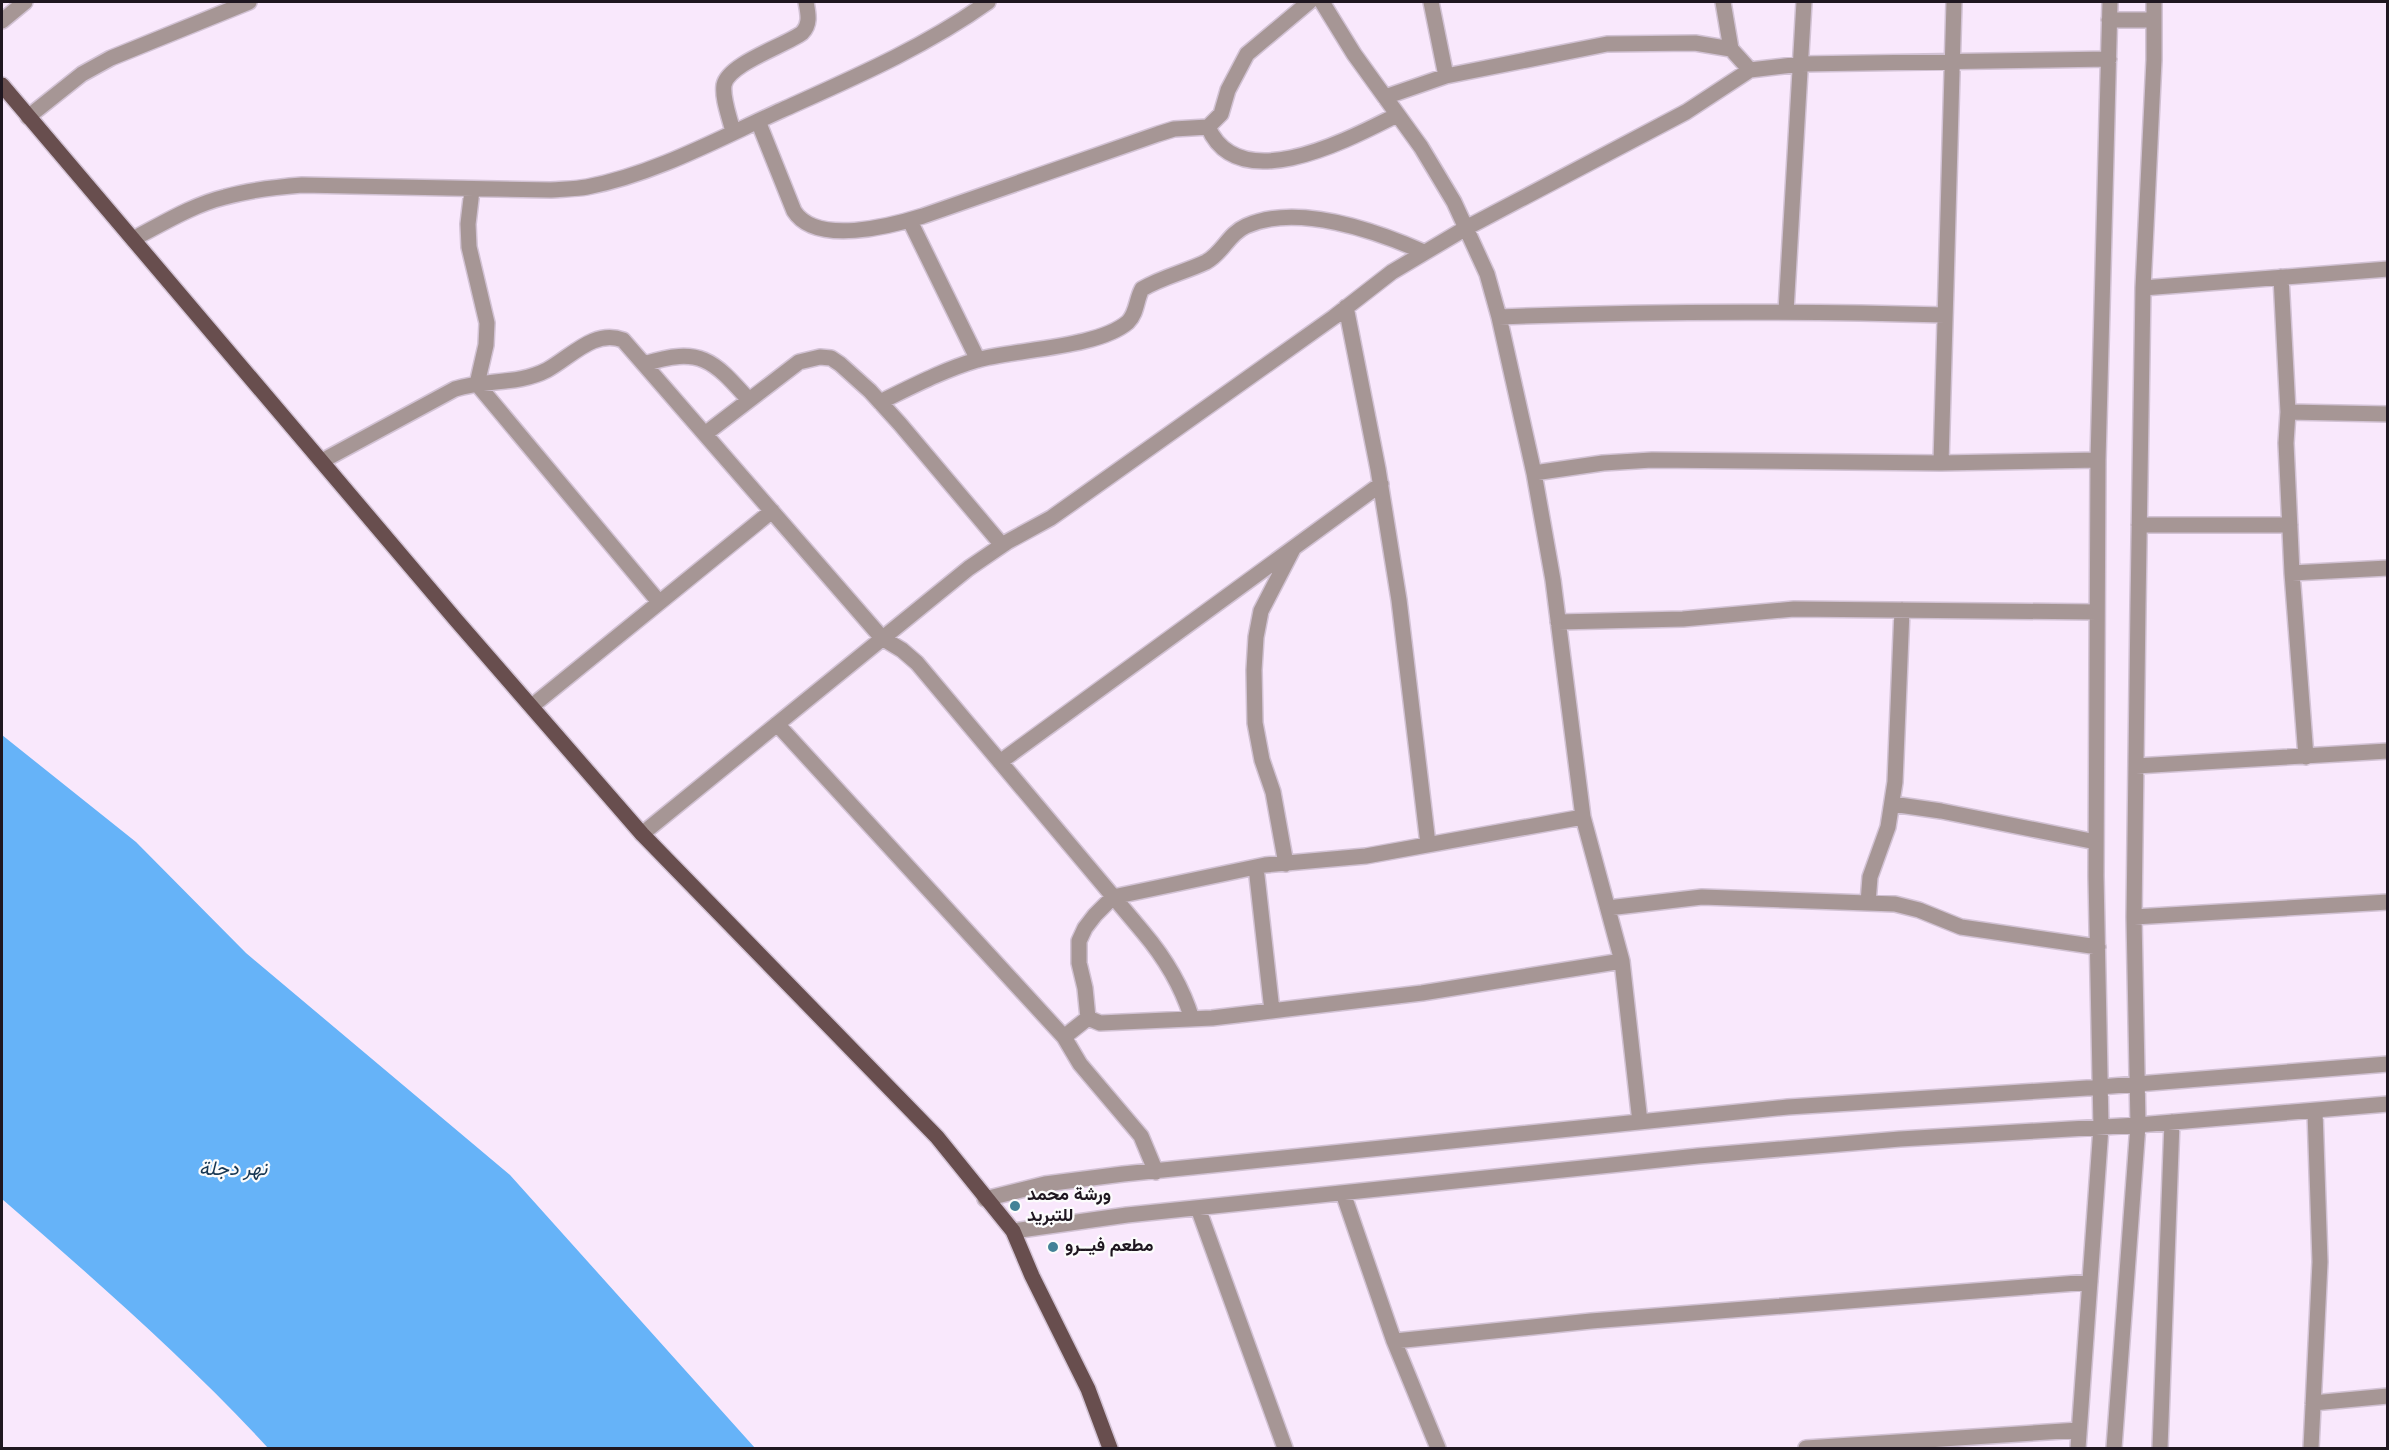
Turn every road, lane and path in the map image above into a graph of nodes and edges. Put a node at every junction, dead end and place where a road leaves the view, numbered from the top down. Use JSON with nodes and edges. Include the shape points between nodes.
{"nodes":[{"id":1,"x":25,"y":2,"type":"edge"},
{"id":2,"x":249,"y":2,"type":"edge"},
{"id":3,"x":806,"y":2,"type":"edge"},
{"id":4,"x":988,"y":2,"type":"edge"},
{"id":5,"x":1309,"y":2,"type":"edge"},
{"id":6,"x":1322,"y":2,"type":"edge"},
{"id":7,"x":1431,"y":2,"type":"edge"},
{"id":8,"x":1723,"y":2,"type":"edge"},
{"id":9,"x":1804,"y":2,"type":"edge"},
{"id":10,"x":1954,"y":2,"type":"edge"},
{"id":11,"x":2110,"y":2,"type":"edge"},
{"id":12,"x":2154,"y":2,"type":"edge"},
{"id":13,"x":2109,"y":20,"type":"junction"},
{"id":14,"x":2154,"y":20,"type":"junction"},
{"id":15,"x":2,"y":21,"type":"edge"},
{"id":16,"x":1731,"y":49,"type":"junction"},
{"id":17,"x":2109,"y":59,"type":"junction"},
{"id":18,"x":1952,"y":63,"type":"junction"},
{"id":19,"x":1801,"y":64,"type":"junction"},
{"id":20,"x":1750,"y":70,"type":"junction"},
{"id":21,"x":1446,"y":76,"type":"junction"},
{"id":22,"x":2,"y":85,"type":"edge"},
{"id":23,"x":1385,"y":97,"type":"junction"},
{"id":24,"x":1398,"y":115,"type":"junction"},
{"id":25,"x":28,"y":117,"type":"junction"},
{"id":26,"x":758,"y":121,"type":"junction"},
{"id":27,"x":1208,"y":127,"type":"junction"},
{"id":28,"x":733,"y":132,"type":"junction"},
{"id":29,"x":472,"y":189,"type":"junction"},
{"id":30,"x":910,"y":220,"type":"junction"},
{"id":31,"x":1466,"y":228,"type":"junction"},
{"id":32,"x":133,"y":240,"type":"junction"},
{"id":33,"x":1424,"y":252,"type":"junction"},
{"id":34,"x":2388,"y":269,"type":"edge"},
{"id":35,"x":2281,"y":277,"type":"junction"},
{"id":36,"x":2143,"y":288,"type":"junction"},
{"id":37,"x":1346,"y":308,"type":"junction"},
{"id":38,"x":1786,"y":311,"type":"junction"},
{"id":39,"x":1945,"y":315,"type":"junction"},
{"id":40,"x":1499,"y":317,"type":"junction"},
{"id":41,"x":978,"y":360,"type":"junction"},
{"id":42,"x":644,"y":364,"type":"junction"},
{"id":43,"x":477,"y":384,"type":"junction"},
{"id":44,"x":748,"y":400,"type":"junction"},
{"id":45,"x":880,"y":402,"type":"junction"},
{"id":46,"x":2288,"y":412,"type":"junction"},
{"id":47,"x":2388,"y":414,"type":"edge"},
{"id":48,"x":705,"y":434,"type":"junction"},
{"id":49,"x":2098,"y":460,"type":"junction"},
{"id":50,"x":322,"y":461,"type":"junction"},
{"id":51,"x":1941,"y":463,"type":"junction"},
{"id":52,"x":1534,"y":473,"type":"junction"},
{"id":53,"x":1381,"y":484,"type":"junction"},
{"id":54,"x":772,"y":511,"type":"junction"},
{"id":55,"x":2139,"y":525,"type":"junction"},
{"id":56,"x":2289,"y":525,"type":"junction"},
{"id":57,"x":1002,"y":545,"type":"junction"},
{"id":58,"x":1293,"y":548,"type":"junction"},
{"id":59,"x":2388,"y":568,"type":"edge"},
{"id":60,"x":2292,"y":573,"type":"junction"},
{"id":61,"x":659,"y":602,"type":"junction"},
{"id":62,"x":1902,"y":610,"type":"junction"},
{"id":63,"x":2097,"y":612,"type":"junction"},
{"id":64,"x":1558,"y":622,"type":"junction"},
{"id":65,"x":882,"y":638,"type":"junction"},
{"id":66,"x":532,"y":706,"type":"junction"},
{"id":67,"x":777,"y":724,"type":"junction"},
{"id":68,"x":2388,"y":751,"type":"edge"},
{"id":69,"x":2306,"y":757,"type":"junction"},
{"id":70,"x":1000,"y":762,"type":"junction"},
{"id":71,"x":2136,"y":766,"type":"junction"},
{"id":72,"x":1893,"y":804,"type":"junction"},
{"id":73,"x":1583,"y":818,"type":"junction"},
{"id":74,"x":642,"y":834,"type":"junction"},
{"id":75,"x":2096,"y":842,"type":"junction"},
{"id":76,"x":1428,"y":844,"type":"junction"},
{"id":77,"x":1286,"y":864,"type":"junction"},
{"id":78,"x":1256,"y":867,"type":"junction"},
{"id":79,"x":1113,"y":897,"type":"junction"},
{"id":80,"x":2388,"y":902,"type":"edge"},
{"id":81,"x":1868,"y":903,"type":"junction"},
{"id":82,"x":1608,"y":908,"type":"junction"},
{"id":83,"x":2134,"y":917,"type":"junction"},
{"id":84,"x":2098,"y":947,"type":"junction"},
{"id":85,"x":1622,"y":961,"type":"junction"},
{"id":86,"x":1272,"y":1011,"type":"junction"},
{"id":87,"x":1088,"y":1018,"type":"junction"},
{"id":88,"x":1192,"y":1019,"type":"junction"},
{"id":89,"x":1064,"y":1037,"type":"junction"},
{"id":90,"x":2388,"y":1064,"type":"edge"},
{"id":91,"x":2138,"y":1084,"type":"junction"},
{"id":92,"x":2100,"y":1087,"type":"junction"},
{"id":93,"x":2388,"y":1104,"type":"edge"},
{"id":94,"x":2315,"y":1110,"type":"junction"},
{"id":95,"x":1640,"y":1122,"type":"junction"},
{"id":96,"x":2172,"y":1122,"type":"junction"},
{"id":97,"x":2138,"y":1125,"type":"junction"},
{"id":98,"x":2101,"y":1127,"type":"junction"},
{"id":99,"x":1156,"y":1172,"type":"junction"},
{"id":100,"x":1343,"y":1193,"type":"junction"},
{"id":101,"x":985,"y":1199,"type":"junction"},
{"id":102,"x":1198,"y":1208,"type":"junction"},
{"id":103,"x":1013,"y":1231,"type":"junction"},
{"id":104,"x":2090,"y":1282,"type":"junction"},
{"id":105,"x":1395,"y":1341,"type":"junction"},
{"id":106,"x":2388,"y":1396,"type":"edge"},
{"id":107,"x":2313,"y":1403,"type":"junction"},
{"id":108,"x":2079,"y":1430,"type":"junction"},
{"id":109,"x":1911,"y":1445,"type":"edge"},
{"id":110,"x":1110,"y":1449,"type":"edge"},
{"id":111,"x":1285,"y":1449,"type":"edge"},
{"id":112,"x":1438,"y":1449,"type":"edge"},
{"id":113,"x":1806,"y":1449,"type":"edge"},
{"id":114,"x":2078,"y":1449,"type":"edge"},
{"id":115,"x":2114,"y":1449,"type":"edge"},
{"id":116,"x":2160,"y":1449,"type":"edge"},
{"id":117,"x":2312,"y":1449,"type":"edge"}],
"edges":[{"from":1,"to":15,"type":"street"},
{"from":2,"to":25,"type":"street","via":[[111,58],[82,74]]},
{"from":3,"to":28,"type":"street","via":[[809,16],[802,33],[737,67],[727,78],[724,89]]},
{"from":4,"to":26,"type":"street","via":[[928,40]]},
{"from":5,"to":27,"type":"street","via":[[1247,54],[1228,90],[1221,114]]},
{"from":6,"to":23,"type":"street"},
{"from":7,"to":21,"type":"street"},
{"from":8,"to":16,"type":"street"},
{"from":9,"to":19,"type":"street"},
{"from":10,"to":18,"type":"street"},
{"from":11,"to":13,"type":"street"},
{"from":12,"to":14,"type":"street"},
{"from":13,"to":14,"type":"street"},
{"from":13,"to":17,"type":"street"},
{"from":14,"to":36,"type":"street"},
{"from":16,"to":20,"type":"street"},
{"from":16,"to":21,"type":"street","via":[[1695,43],[1607,44]]},
{"from":17,"to":18,"type":"street"},
{"from":17,"to":49,"type":"street"},
{"from":18,"to":19,"type":"street"},
{"from":18,"to":39,"type":"street"},
{"from":19,"to":20,"type":"street"},
{"from":19,"to":38,"type":"street"},
{"from":20,"to":31,"type":"street","via":[[1686,112]]},
{"from":21,"to":23,"type":"street"},
{"from":22,"to":25,"type":"main road"},
{"from":23,"to":24,"type":"street"},
{"from":24,"to":27,"type":"street","via":[[1324,150],[1294,158],[1258,160],[1229,152],[1214,140]]},
{"from":24,"to":31,"type":"street","via":[[1421,147]]},
{"from":25,"to":32,"type":"main road"},
{"from":26,"to":28,"type":"street"},
{"from":26,"to":30,"type":"street","via":[[794,211],[810,226],[856,230]]},
{"from":27,"to":30,"type":"street","via":[[1158,134]]},
{"from":28,"to":29,"type":"street","via":[[670,160],[587,187]]},
{"from":29,"to":32,"type":"street","via":[[302,185],[273,188],[223,197],[182,213]]},
{"from":29,"to":43,"type":"street","via":[[470,247],[487,323]]},
{"from":30,"to":41,"type":"street"},
{"from":31,"to":33,"type":"street"},
{"from":31,"to":40,"type":"street","via":[[1487,274]]},
{"from":32,"to":50,"type":"main road"},
{"from":33,"to":37,"type":"street"},
{"from":33,"to":41,"type":"street","via":[[1344,224],[1298,217],[1256,222],[1238,230],[1219,254],[1142,289],[1132,317],[1120,327],[1090,339]]},
{"from":34,"to":35,"type":"street"},
{"from":35,"to":36,"type":"street"},
{"from":35,"to":46,"type":"street"},
{"from":36,"to":55,"type":"street"},
{"from":37,"to":53,"type":"street"},
{"from":37,"to":57,"type":"street","via":[[1051,518]]},
{"from":38,"to":39,"type":"street"},
{"from":38,"to":40,"type":"street","via":[[1639,311]]},
{"from":39,"to":51,"type":"street"},
{"from":40,"to":52,"type":"street"},
{"from":41,"to":45,"type":"street"},
{"from":42,"to":43,"type":"street","via":[[623,340],[600,338],[534,375]]},
{"from":42,"to":44,"type":"street","via":[[680,356],[701,359],[721,369]]},
{"from":42,"to":48,"type":"street"},
{"from":43,"to":50,"type":"street","via":[[441,395]]},
{"from":43,"to":61,"type":"street"},
{"from":44,"to":45,"type":"street","via":[[799,362],[820,357],[840,364]]},
{"from":44,"to":48,"type":"street"},
{"from":45,"to":57,"type":"street"},
{"from":46,"to":47,"type":"street"},
{"from":46,"to":56,"type":"street"},
{"from":48,"to":54,"type":"street"},
{"from":49,"to":51,"type":"street"},
{"from":49,"to":63,"type":"street"},
{"from":50,"to":66,"type":"main road"},
{"from":51,"to":52,"type":"street","via":[[1652,460]]},
{"from":52,"to":64,"type":"street"},
{"from":53,"to":58,"type":"street"},
{"from":53,"to":76,"type":"street","via":[[1407,653]]},
{"from":54,"to":61,"type":"street"},
{"from":54,"to":65,"type":"street"},
{"from":55,"to":56,"type":"street"},
{"from":55,"to":71,"type":"street"},
{"from":56,"to":60,"type":"street"},
{"from":57,"to":65,"type":"street"},
{"from":58,"to":70,"type":"street"},
{"from":58,"to":77,"type":"street","via":[[1261,611],[1254,670],[1255,723]]},
{"from":59,"to":60,"type":"street"},
{"from":60,"to":69,"type":"street"},
{"from":61,"to":66,"type":"street"},
{"from":62,"to":63,"type":"street"},
{"from":62,"to":64,"type":"street","via":[[1794,609],[1683,619]]},
{"from":62,"to":72,"type":"street"},
{"from":63,"to":75,"type":"street"},
{"from":64,"to":73,"type":"street"},
{"from":65,"to":67,"type":"street"},
{"from":65,"to":70,"type":"street","via":[[917,663]]},
{"from":66,"to":74,"type":"main road"},
{"from":67,"to":74,"type":"street"},
{"from":67,"to":89,"type":"street"},
{"from":68,"to":69,"type":"street"},
{"from":69,"to":71,"type":"street"},
{"from":70,"to":79,"type":"street"},
{"from":71,"to":83,"type":"street"},
{"from":72,"to":75,"type":"street"},
{"from":72,"to":81,"type":"street","via":[[1870,877]]},
{"from":73,"to":76,"type":"street"},
{"from":73,"to":82,"type":"street"},
{"from":74,"to":101,"type":"main road","via":[[937,1137]]},
{"from":75,"to":84,"type":"street"},
{"from":76,"to":77,"type":"street","via":[[1366,856]]},
{"from":77,"to":78,"type":"street"},
{"from":78,"to":79,"type":"street"},
{"from":78,"to":86,"type":"street"},
{"from":79,"to":87,"type":"street","via":[[1095,915],[1079,941],[1078,963]]},
{"from":79,"to":88,"type":"street","via":[[1159,951]]},
{"from":80,"to":83,"type":"street"},
{"from":81,"to":82,"type":"street","via":[[1702,897]]},
{"from":81,"to":84,"type":"street","via":[[1919,910],[1961,927]]},
{"from":82,"to":85,"type":"street"},
{"from":83,"to":91,"type":"street"},
{"from":84,"to":92,"type":"street"},
{"from":85,"to":86,"type":"street","via":[[1422,993]]},
{"from":85,"to":95,"type":"street"},
{"from":86,"to":88,"type":"street"},
{"from":87,"to":88,"type":"street","via":[[1100,1023]]},
{"from":87,"to":89,"type":"street"},
{"from":89,"to":99,"type":"street","via":[[1080,1064],[1141,1136]]},
{"from":90,"to":91,"type":"street"},
{"from":91,"to":92,"type":"street"},
{"from":91,"to":97,"type":"street"},
{"from":92,"to":95,"type":"street","via":[[1897,1099]]},
{"from":92,"to":98,"type":"street"},
{"from":93,"to":94,"type":"street"},
{"from":94,"to":96,"type":"street"},
{"from":94,"to":107,"type":"street","via":[[2320,1262]]},
{"from":95,"to":99,"type":"street"},
{"from":96,"to":97,"type":"street"},
{"from":96,"to":116,"type":"street"},
{"from":97,"to":98,"type":"street"},
{"from":97,"to":115,"type":"street"},
{"from":98,"to":100,"type":"street","via":[[1791,1148]]},
{"from":98,"to":104,"type":"street"},
{"from":99,"to":101,"type":"street","via":[[1045,1184]]},
{"from":100,"to":102,"type":"street"},
{"from":100,"to":105,"type":"street"},
{"from":101,"to":103,"type":"main road"},
{"from":102,"to":103,"type":"street"},
{"from":102,"to":111,"type":"street"},
{"from":103,"to":110,"type":"main road","via":[[1088,1389]]},
{"from":104,"to":105,"type":"street","via":[[1591,1321]]},
{"from":104,"to":108,"type":"street"},
{"from":105,"to":112,"type":"street"},
{"from":106,"to":107,"type":"street"},
{"from":107,"to":117,"type":"street"},
{"from":108,"to":109,"type":"street"},
{"from":108,"to":114,"type":"street"},
{"from":109,"to":113,"type":"street"}]}
